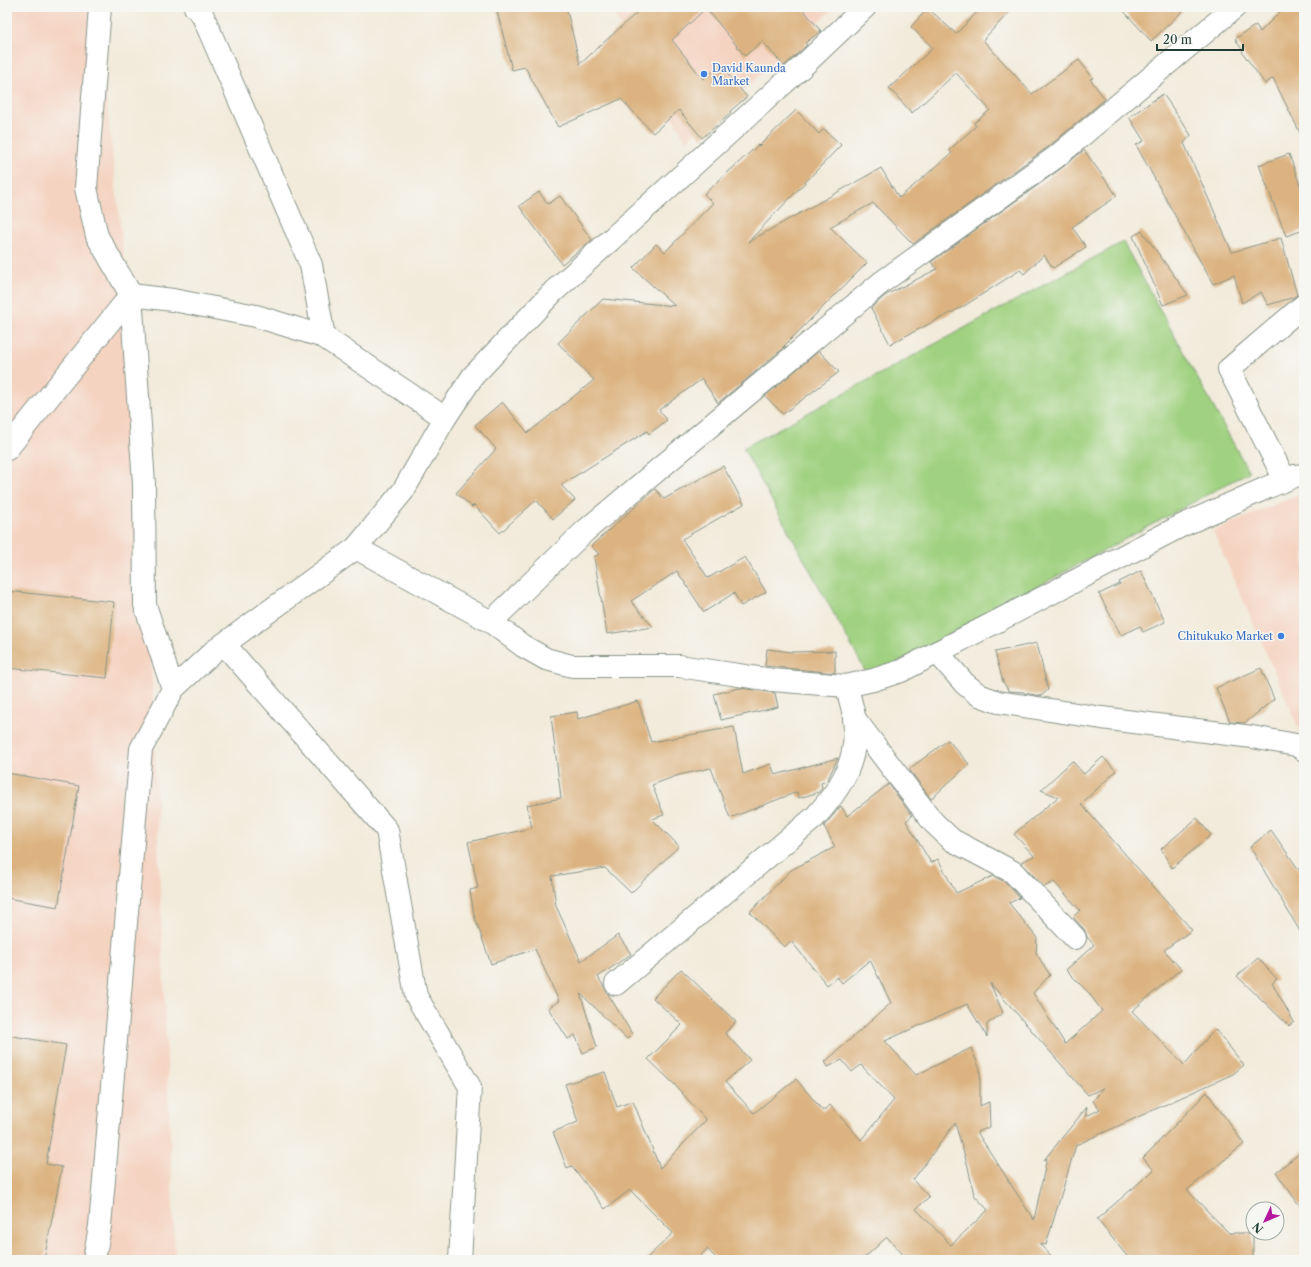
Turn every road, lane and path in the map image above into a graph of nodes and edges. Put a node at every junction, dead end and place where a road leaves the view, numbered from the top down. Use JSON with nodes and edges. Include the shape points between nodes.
{"nodes":[{"id":1,"x":195,"y":7,"type":"edge"},
{"id":2,"x":865,"y":7,"type":"edge"},
{"id":3,"x":1235,"y":7,"type":"edge"},
{"id":4,"x":104,"y":8,"type":"edge"},
{"id":5,"x":131,"y":294,"type":"junction"},
{"id":6,"x":1304,"y":305,"type":"edge"},
{"id":7,"x":324,"y":338,"type":"junction"},
{"id":8,"x":445,"y":418,"type":"junction"},
{"id":9,"x":7,"y":449,"type":"edge"},
{"id":10,"x":1295,"y":478,"type":"edge"},
{"id":11,"x":356,"y":548,"type":"junction"},
{"id":12,"x":491,"y":622,"type":"junction"},
{"id":13,"x":224,"y":644,"type":"junction"},
{"id":14,"x":937,"y":652,"type":"junction"},
{"id":15,"x":846,"y":686,"type":"junction"},
{"id":16,"x":173,"y":689,"type":"junction"},
{"id":17,"x":854,"y":718,"type":"junction"},
{"id":18,"x":1304,"y":750,"type":"edge"},
{"id":19,"x":1075,"y":938,"type":"dead end"},
{"id":20,"x":616,"y":984,"type":"dead end"},
{"id":21,"x":94,"y":1260,"type":"edge"},
{"id":22,"x":460,"y":1260,"type":"edge"}],
"edges":[{"from":1,"to":7,"type":"street","via":[[202,14],[311,265]]},
{"from":2,"to":8,"type":"street","via":[[799,70],[553,292],[473,376]]},
{"from":3,"to":12,"type":"street","via":[[1056,157],[876,287],[586,531]]},
{"from":4,"to":5,"type":"street","via":[[86,188],[97,236]]},
{"from":5,"to":7,"type":"street","via":[[256,316]]},
{"from":5,"to":9,"type":"street"},
{"from":5,"to":16,"type":"street","via":[[144,484],[144,605]]},
{"from":6,"to":10,"type":"street","via":[[1229,369]]},
{"from":7,"to":8,"type":"street"},
{"from":8,"to":11,"type":"street","via":[[403,491]]},
{"from":10,"to":14,"type":"street","via":[[1181,526]]},
{"from":11,"to":12,"type":"street"},
{"from":11,"to":13,"type":"street"},
{"from":12,"to":15,"type":"street","via":[[523,646],[546,659],[572,666],[679,666],[772,680]]},
{"from":13,"to":16,"type":"street"},
{"from":13,"to":22,"type":"street","via":[[387,830],[416,996],[470,1087]]},
{"from":14,"to":15,"type":"street","via":[[901,671]]},
{"from":14,"to":18,"type":"street","via":[[965,684],[979,694],[998,702],[1252,737],[1296,745]]},
{"from":15,"to":17,"type":"street"},
{"from":16,"to":21,"type":"street","via":[[141,749],[100,1218]]},
{"from":17,"to":19,"type":"street","via":[[934,822],[952,840],[1013,872]]},
{"from":17,"to":20,"type":"street","via":[[855,745],[849,768],[833,797],[815,817]]}]}
